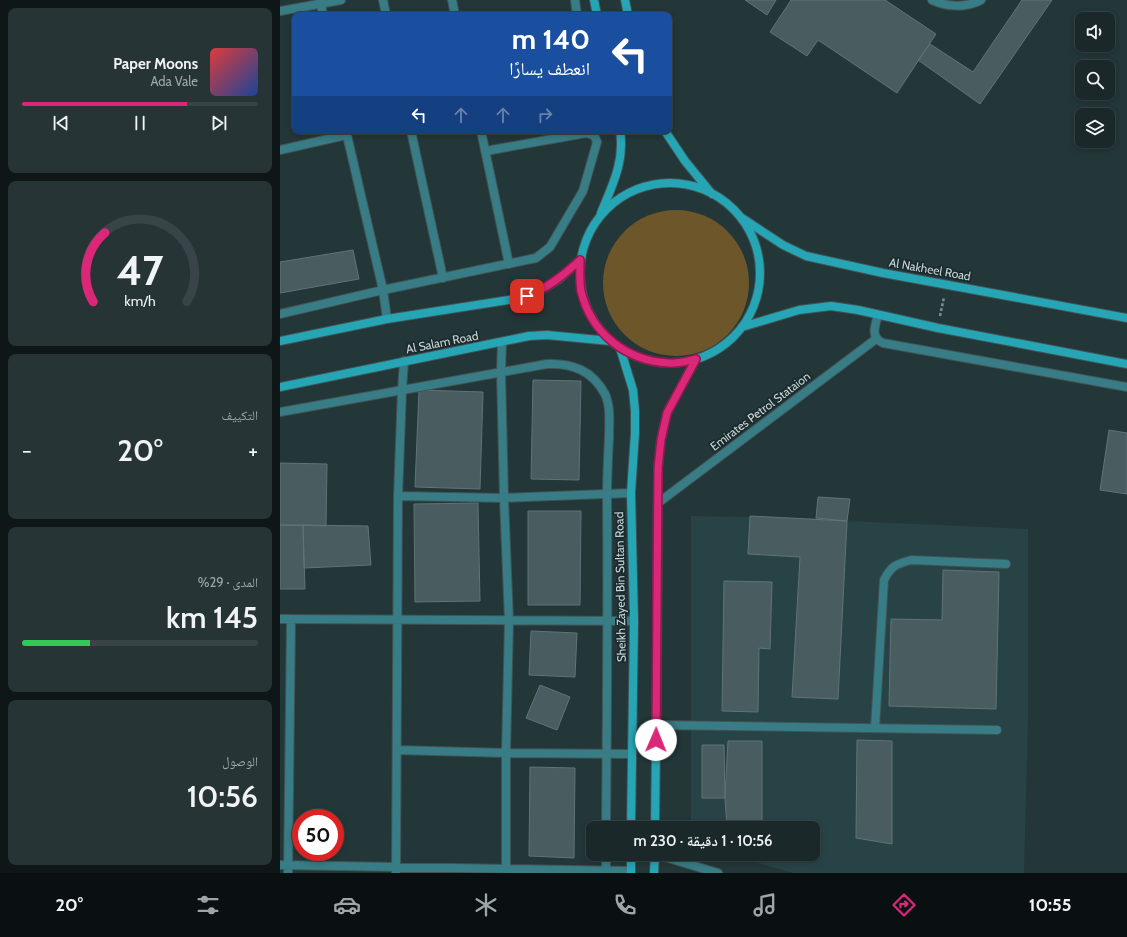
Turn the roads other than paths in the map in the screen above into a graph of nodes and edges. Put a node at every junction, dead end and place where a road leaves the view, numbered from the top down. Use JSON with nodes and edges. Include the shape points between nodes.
{"nodes":[{"id":1,"x":341,"y":0,"type":"edge"},
{"id":2,"x":383,"y":0,"type":"edge"},
{"id":3,"x":452,"y":0,"type":"edge"},
{"id":4,"x":575,"y":0,"type":"edge"},
{"id":5,"x":594,"y":0,"type":"edge"},
{"id":6,"x":625,"y":0,"type":"edge"},
{"id":7,"x":932,"y":0,"type":"edge"},
{"id":8,"x":981,"y":0,"type":"edge"},
{"id":9,"x":320,"y":2,"type":"edge"},
{"id":10,"x":280,"y":11,"type":"edge"},
{"id":11,"x":322,"y":12,"type":"edge"},
{"id":12,"x":385,"y":12,"type":"edge"},
{"id":13,"x":454,"y":12,"type":"edge"},
{"id":14,"x":577,"y":12,"type":"edge"},
{"id":15,"x":596,"y":12,"type":"edge"},
{"id":16,"x":627,"y":12,"type":"edge"},
{"id":17,"x":342,"y":134,"type":"edge"},
{"id":18,"x":346,"y":134,"type":"edge"},
{"id":19,"x":412,"y":134,"type":"edge"},
{"id":20,"x":482,"y":134,"type":"edge"},
{"id":21,"x":580,"y":134,"type":"edge"},
{"id":22,"x":590,"y":134,"type":"edge"},
{"id":23,"x":620,"y":134,"type":"edge"},
{"id":24,"x":667,"y":134,"type":"edge"},
{"id":25,"x":280,"y":150,"type":"edge"},
{"id":26,"x":486,"y":151,"type":"junction"},
{"id":27,"x":713,"y":194,"type":"junction"},
{"id":28,"x":601,"y":214,"type":"junction"},
{"id":29,"x":739,"y":216,"type":"junction"},
{"id":30,"x":580,"y":260,"type":"junction"},
{"id":31,"x":509,"y":264,"type":"junction"},
{"id":32,"x":443,"y":278,"type":"junction"},
{"id":33,"x":383,"y":290,"type":"junction"},
{"id":34,"x":280,"y":314,"type":"edge"},
{"id":35,"x":878,"y":315,"type":"junction"},
{"id":36,"x":1127,"y":318,"type":"edge"},
{"id":37,"x":387,"y":320,"type":"junction"},
{"id":38,"x":742,"y":327,"type":"junction"},
{"id":39,"x":876,"y":339,"type":"junction"},
{"id":40,"x":280,"y":341,"type":"edge"},
{"id":41,"x":610,"y":341,"type":"junction"},
{"id":42,"x":502,"y":342,"type":"junction"},
{"id":43,"x":620,"y":348,"type":"junction"},
{"id":44,"x":696,"y":359,"type":"junction"},
{"id":45,"x":404,"y":362,"type":"junction"},
{"id":46,"x":1127,"y":364,"type":"edge"},
{"id":47,"x":501,"y":372,"type":"junction"},
{"id":48,"x":280,"y":386,"type":"edge"},
{"id":49,"x":1127,"y":387,"type":"edge"},
{"id":50,"x":402,"y":390,"type":"junction"},
{"id":51,"x":280,"y":412,"type":"edge"},
{"id":52,"x":631,"y":493,"type":"junction"},
{"id":53,"x":608,"y":494,"type":"junction"},
{"id":54,"x":398,"y":496,"type":"junction"},
{"id":55,"x":504,"y":498,"type":"junction"},
{"id":56,"x":658,"y":503,"type":"junction"},
{"id":57,"x":1006,"y":564,"type":"dead end"},
{"id":58,"x":280,"y":619,"type":"edge"},
{"id":59,"x":291,"y":619,"type":"junction"},
{"id":60,"x":398,"y":620,"type":"junction"},
{"id":61,"x":634,"y":620,"type":"junction"},
{"id":62,"x":509,"y":621,"type":"junction"},
{"id":63,"x":608,"y":621,"type":"junction"},
{"id":64,"x":657,"y":725,"type":"junction"},
{"id":65,"x":875,"y":728,"type":"junction"},
{"id":66,"x":997,"y":730,"type":"dead end"},
{"id":67,"x":397,"y":750,"type":"junction"},
{"id":68,"x":506,"y":753,"type":"junction"},
{"id":69,"x":607,"y":754,"type":"junction"},
{"id":70,"x":632,"y":754,"type":"junction"},
{"id":71,"x":606,"y":821,"type":"edge"},
{"id":72,"x":631,"y":821,"type":"edge"},
{"id":73,"x":655,"y":821,"type":"edge"},
{"id":74,"x":606,"y":861,"type":"edge"},
{"id":75,"x":631,"y":861,"type":"edge"},
{"id":76,"x":655,"y":861,"type":"edge"},
{"id":77,"x":678,"y":861,"type":"edge"},
{"id":78,"x":285,"y":867,"type":"edge"},
{"id":79,"x":396,"y":870,"type":"edge"},
{"id":80,"x":506,"y":871,"type":"edge"},
{"id":81,"x":606,"y":872,"type":"edge"},
{"id":82,"x":631,"y":872,"type":"edge"},
{"id":83,"x":654,"y":873,"type":"edge"},
{"id":84,"x":718,"y":873,"type":"edge"}],
"edges":[{"from":1,"to":9,"type":"street"},
{"from":2,"to":12,"type":"street"},
{"from":3,"to":13,"type":"street"},
{"from":4,"to":14,"type":"street"},
{"from":5,"to":15,"type":"main road"},
{"from":6,"to":16,"type":"main road"},
{"from":7,"to":8,"type":"street","via":[[939,4],[958,6]]},
{"from":9,"to":10,"type":"street"},
{"from":9,"to":11,"type":"street"},
{"from":17,"to":25,"type":"street"},
{"from":18,"to":33,"type":"street"},
{"from":19,"to":32,"type":"street"},
{"from":20,"to":26,"type":"street"},
{"from":21,"to":26,"type":"street"},
{"from":22,"to":31,"type":"street","via":[[594,135],[598,142],[583,191],[550,247],[536,258]]},
{"from":23,"to":28,"type":"main road","via":[[621,159]]},
{"from":24,"to":27,"type":"main road","via":[[685,161]]},
{"from":26,"to":31,"type":"street"},
{"from":27,"to":28,"type":"main road","via":[[684,184],[653,184],[624,195]]},
{"from":27,"to":29,"type":"main road"},
{"from":28,"to":30,"type":"main road","via":[[591,228]]},
{"from":29,"to":36,"type":"main road","name":"Al Nakheel Road","via":[[783,245],[806,256],[883,273]]},
{"from":29,"to":38,"type":"main road","via":[[752,236],[759,259],[759,283],[754,306]]},
{"from":30,"to":37,"type":"main road","via":[[559,279],[538,292],[515,299]]},
{"from":30,"to":41,"type":"main road","via":[[581,290],[591,318]]},
{"from":31,"to":32,"type":"street"},
{"from":32,"to":33,"type":"street"},
{"from":33,"to":34,"type":"street"},
{"from":33,"to":37,"type":"street"},
{"from":35,"to":38,"type":"main road","via":[[831,306],[799,310]]},
{"from":35,"to":39,"type":"street","via":[[874,331]]},
{"from":35,"to":46,"type":"main road"},
{"from":37,"to":40,"type":"main road"},
{"from":38,"to":44,"type":"main road","via":[[722,347]]},
{"from":39,"to":49,"type":"street","via":[[883,343]]},
{"from":39,"to":56,"type":"street","name":"Emirates Petrol Stataion"},
{"from":41,"to":42,"type":"main road","name":"Al Salam Road","via":[[547,335]]},
{"from":41,"to":43,"type":"main road"},
{"from":42,"to":45,"type":"main road","name":"Al Salam Road"},
{"from":42,"to":47,"type":"street"},
{"from":43,"to":44,"type":"main road","via":[[644,359],[670,363]]},
{"from":43,"to":52,"type":"main road","name":"Sheikh Zayed Bin Sultan Road","via":[[633,390],[635,411]]},
{"from":44,"to":56,"type":"main road","via":[[667,413],[658,468]]},
{"from":45,"to":48,"type":"main road","name":"Al Salam Road"},
{"from":45,"to":50,"type":"street"},
{"from":47,"to":50,"type":"street"},
{"from":47,"to":53,"type":"street","via":[[561,363],[575,366],[588,373],[598,383],[609,409]]},
{"from":47,"to":55,"type":"street"},
{"from":50,"to":51,"type":"street"},
{"from":50,"to":54,"type":"street"},
{"from":52,"to":53,"type":"street"},
{"from":52,"to":61,"type":"main road","name":"Sheikh Zayed Bin Sultan Road"},
{"from":53,"to":55,"type":"street"},
{"from":53,"to":63,"type":"street"},
{"from":54,"to":55,"type":"street"},
{"from":54,"to":60,"type":"street"},
{"from":55,"to":62,"type":"street"},
{"from":56,"to":64,"type":"main road"},
{"from":57,"to":65,"type":"street","via":[[911,560],[888,570],[884,580]]},
{"from":58,"to":59,"type":"street"},
{"from":59,"to":60,"type":"street"},
{"from":59,"to":78,"type":"street"},
{"from":60,"to":62,"type":"street"},
{"from":60,"to":67,"type":"street"},
{"from":61,"to":63,"type":"street"},
{"from":61,"to":70,"type":"main road","name":"Sheikh Zayed Bin Sultan Road"},
{"from":62,"to":63,"type":"street"},
{"from":62,"to":68,"type":"street"},
{"from":63,"to":69,"type":"street"},
{"from":64,"to":65,"type":"street"},
{"from":64,"to":73,"type":"main road"},
{"from":65,"to":66,"type":"street"},
{"from":67,"to":68,"type":"street"},
{"from":67,"to":79,"type":"street"},
{"from":68,"to":69,"type":"street"},
{"from":68,"to":80,"type":"street"},
{"from":69,"to":70,"type":"street"},
{"from":69,"to":71,"type":"street"},
{"from":70,"to":72,"type":"main road","name":"Sheikh Zayed Bin Sultan Road"},
{"from":74,"to":81,"type":"street"},
{"from":75,"to":82,"type":"main road"},
{"from":76,"to":83,"type":"main road"},
{"from":77,"to":84,"type":"street"},
{"from":78,"to":79,"type":"street"},
{"from":79,"to":80,"type":"street"},
{"from":80,"to":81,"type":"street"},
{"from":81,"to":82,"type":"street"}]}
